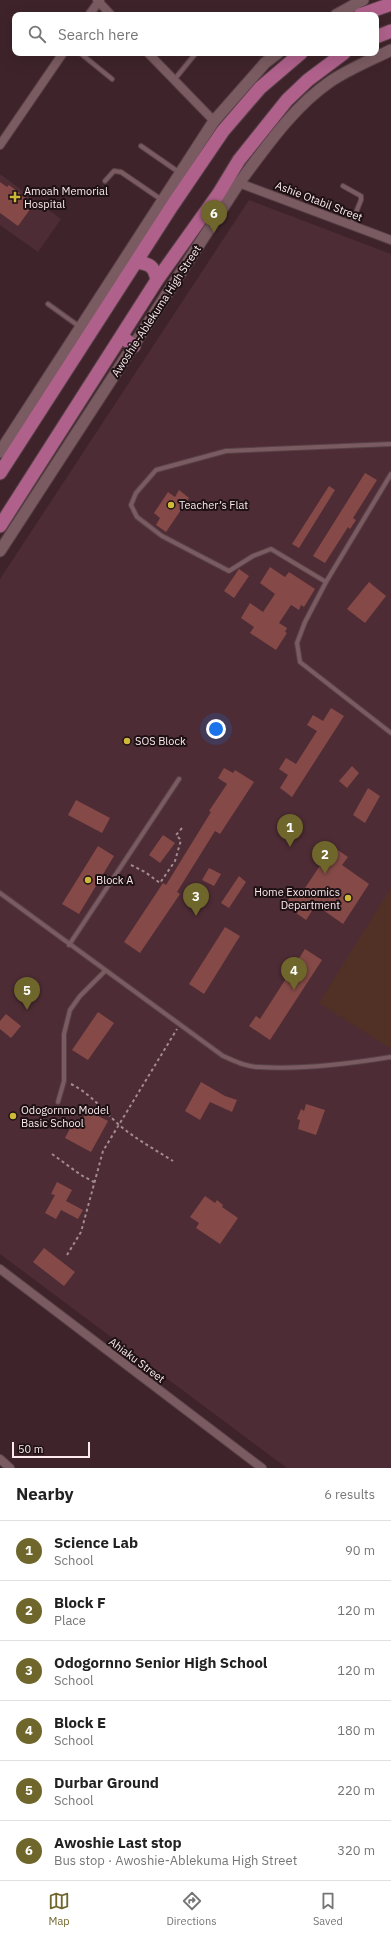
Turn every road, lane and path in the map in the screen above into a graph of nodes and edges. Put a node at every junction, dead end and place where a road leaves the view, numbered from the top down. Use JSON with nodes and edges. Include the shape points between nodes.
{"nodes":[{"id":1,"x":98,"y":0,"type":"edge"},
{"id":2,"x":363,"y":0,"type":"edge"},
{"id":3,"x":391,"y":4,"type":"edge"},
{"id":4,"x":91,"y":12,"type":"edge"},
{"id":5,"x":108,"y":12,"type":"edge"},
{"id":6,"x":341,"y":12,"type":"edge"},
{"id":7,"x":368,"y":12,"type":"edge"},
{"id":8,"x":391,"y":31,"type":"edge"},
{"id":9,"x":379,"y":36,"type":"edge"},
{"id":10,"x":391,"y":50,"type":"edge"},
{"id":11,"x":62,"y":56,"type":"edge"},
{"id":12,"x":84,"y":56,"type":"edge"},
{"id":13,"x":151,"y":56,"type":"edge"},
{"id":14,"x":194,"y":56,"type":"edge"},
{"id":15,"x":274,"y":56,"type":"edge"},
{"id":16,"x":297,"y":56,"type":"edge"},
{"id":17,"x":340,"y":56,"type":"edge"},
{"id":18,"x":112,"y":79,"type":"dead end"},
{"id":19,"x":174,"y":80,"type":"junction"},
{"id":20,"x":214,"y":121,"type":"junction"},
{"id":21,"x":0,"y":145,"type":"edge"},
{"id":22,"x":141,"y":146,"type":"dead end"},
{"id":23,"x":180,"y":173,"type":"junction"},
{"id":24,"x":105,"y":181,"type":"dead end"},
{"id":25,"x":239,"y":183,"type":"junction"},
{"id":26,"x":343,"y":186,"type":"dead end"},
{"id":27,"x":162,"y":200,"type":"junction"},
{"id":28,"x":351,"y":225,"type":"junction"},
{"id":29,"x":391,"y":240,"type":"edge"},
{"id":30,"x":137,"y":262,"type":"junction"},
{"id":31,"x":157,"y":280,"type":"junction"},
{"id":32,"x":48,"y":304,"type":"dead end"},
{"id":33,"x":80,"y":328,"type":"junction"},
{"id":34,"x":122,"y":337,"type":"junction"},
{"id":35,"x":134,"y":346,"type":"junction"},
{"id":36,"x":391,"y":444,"type":"edge"},
{"id":37,"x":0,"y":452,"type":"edge"},
{"id":38,"x":0,"y":473,"type":"edge"},
{"id":39,"x":391,"y":474,"type":"edge"},
{"id":40,"x":0,"y":526,"type":"edge"},
{"id":41,"x":0,"y":551,"type":"edge"},
{"id":42,"x":326,"y":582,"type":"junction"},
{"id":43,"x":391,"y":733,"type":"edge"},
{"id":44,"x":179,"y":779,"type":"dead end"},
{"id":45,"x":182,"y":828,"type":"dead end"},
{"id":46,"x":129,"y":864,"type":"dead end"},
{"id":47,"x":0,"y":893,"type":"edge"},
{"id":48,"x":69,"y":945,"type":"junction"},
{"id":49,"x":106,"y":971,"type":"junction"},
{"id":50,"x":180,"y":1025,"type":"junction"},
{"id":51,"x":391,"y":1057,"type":"edge"},
{"id":52,"x":64,"y":1081,"type":"junction"},
{"id":53,"x":58,"y":1102,"type":"dead end"},
{"id":54,"x":118,"y":1124,"type":"junction"},
{"id":55,"x":52,"y":1154,"type":"dead end"},
{"id":56,"x":173,"y":1161,"type":"dead end"},
{"id":57,"x":94,"y":1182,"type":"junction"},
{"id":58,"x":67,"y":1255,"type":"dead end"},
{"id":59,"x":0,"y":1269,"type":"edge"},
{"id":60,"x":0,"y":1459,"type":"edge"},
{"id":61,"x":10,"y":1468,"type":"edge"},
{"id":62,"x":262,"y":1468,"type":"edge"}],
"edges":[{"from":1,"to":4,"type":"street"},
{"from":1,"to":5,"type":"street"},
{"from":2,"to":6,"type":"street"},
{"from":3,"to":7,"type":"main road"},
{"from":8,"to":9,"type":"main road"},
{"from":10,"to":25,"type":"street","name":"Awoshie-Ablekuma High Street","via":[[331,81],[309,100],[277,132]]},
{"from":11,"to":21,"type":"street"},
{"from":12,"to":18,"type":"lane"},
{"from":13,"to":19,"type":"street"},
{"from":14,"to":19,"type":"lane"},
{"from":15,"to":20,"type":"street"},
{"from":16,"to":30,"type":"main road","via":[[260,88],[224,131]]},
{"from":17,"to":31,"type":"main road","name":"Awoshie-Ablekuma High Street","via":[[287,100],[240,160]]},
{"from":19,"to":20,"type":"street"},
{"from":20,"to":23,"type":"street"},
{"from":22,"to":23,"type":"lane"},
{"from":23,"to":27,"type":"street"},
{"from":24,"to":27,"type":"lane","via":[[114,171],[121,172]]},
{"from":25,"to":28,"type":"street","name":"Ashie Otabil Street"},
{"from":25,"to":35,"type":"street","name":"Awoshie-Ablekuma High Street"},
{"from":26,"to":28,"type":"lane","via":[[361,196]]},
{"from":27,"to":33,"type":"street"},
{"from":28,"to":29,"type":"street","name":"Ashie Otabil Street"},
{"from":30,"to":31,"type":"main road","via":[[151,265]]},
{"from":30,"to":38,"type":"main road"},
{"from":31,"to":34,"type":"main road","name":"Awoshie-Ablekuma High Street"},
{"from":32,"to":33,"type":"lane"},
{"from":33,"to":37,"type":"street"},
{"from":34,"to":35,"type":"main road"},
{"from":34,"to":40,"type":"main road","name":"Awoshie-Ablekuma High Street"},
{"from":35,"to":41,"type":"street","name":"Awoshie-Ablekuma High Street"},
{"from":36,"to":42,"type":"lane","via":[[226,451],[156,470],[136,493],[131,504],[137,517],[162,536],[229,571],[253,556],[271,549]]},
{"from":39,"to":42,"type":"lane"},
{"from":42,"to":43,"type":"lane","via":[[304,622],[297,643],[300,662]]},
{"from":44,"to":48,"type":"lane"},
{"from":45,"to":46,"type":"path","via":[[176,834],[181,840],[175,861],[160,883]]},
{"from":47,"to":48,"type":"lane"},
{"from":48,"to":49,"type":"lane"},
{"from":49,"to":50,"type":"lane"},
{"from":49,"to":52,"type":"lane","via":[[80,996],[70,1010],[63,1045]]},
{"from":50,"to":51,"type":"lane","via":[[223,1056],[240,1064],[258,1067],[316,1066]]},
{"from":50,"to":54,"type":"path"},
{"from":52,"to":53,"type":"lane"},
{"from":52,"to":54,"type":"path","via":[[86,1092]]},
{"from":54,"to":56,"type":"path"},
{"from":54,"to":57,"type":"path","via":[[103,1151]]},
{"from":55,"to":57,"type":"path"},
{"from":57,"to":58,"type":"path","via":[[81,1232]]},
{"from":59,"to":62,"type":"street","name":"Ahiaku Street"},
{"from":60,"to":61,"type":"street"}]}
